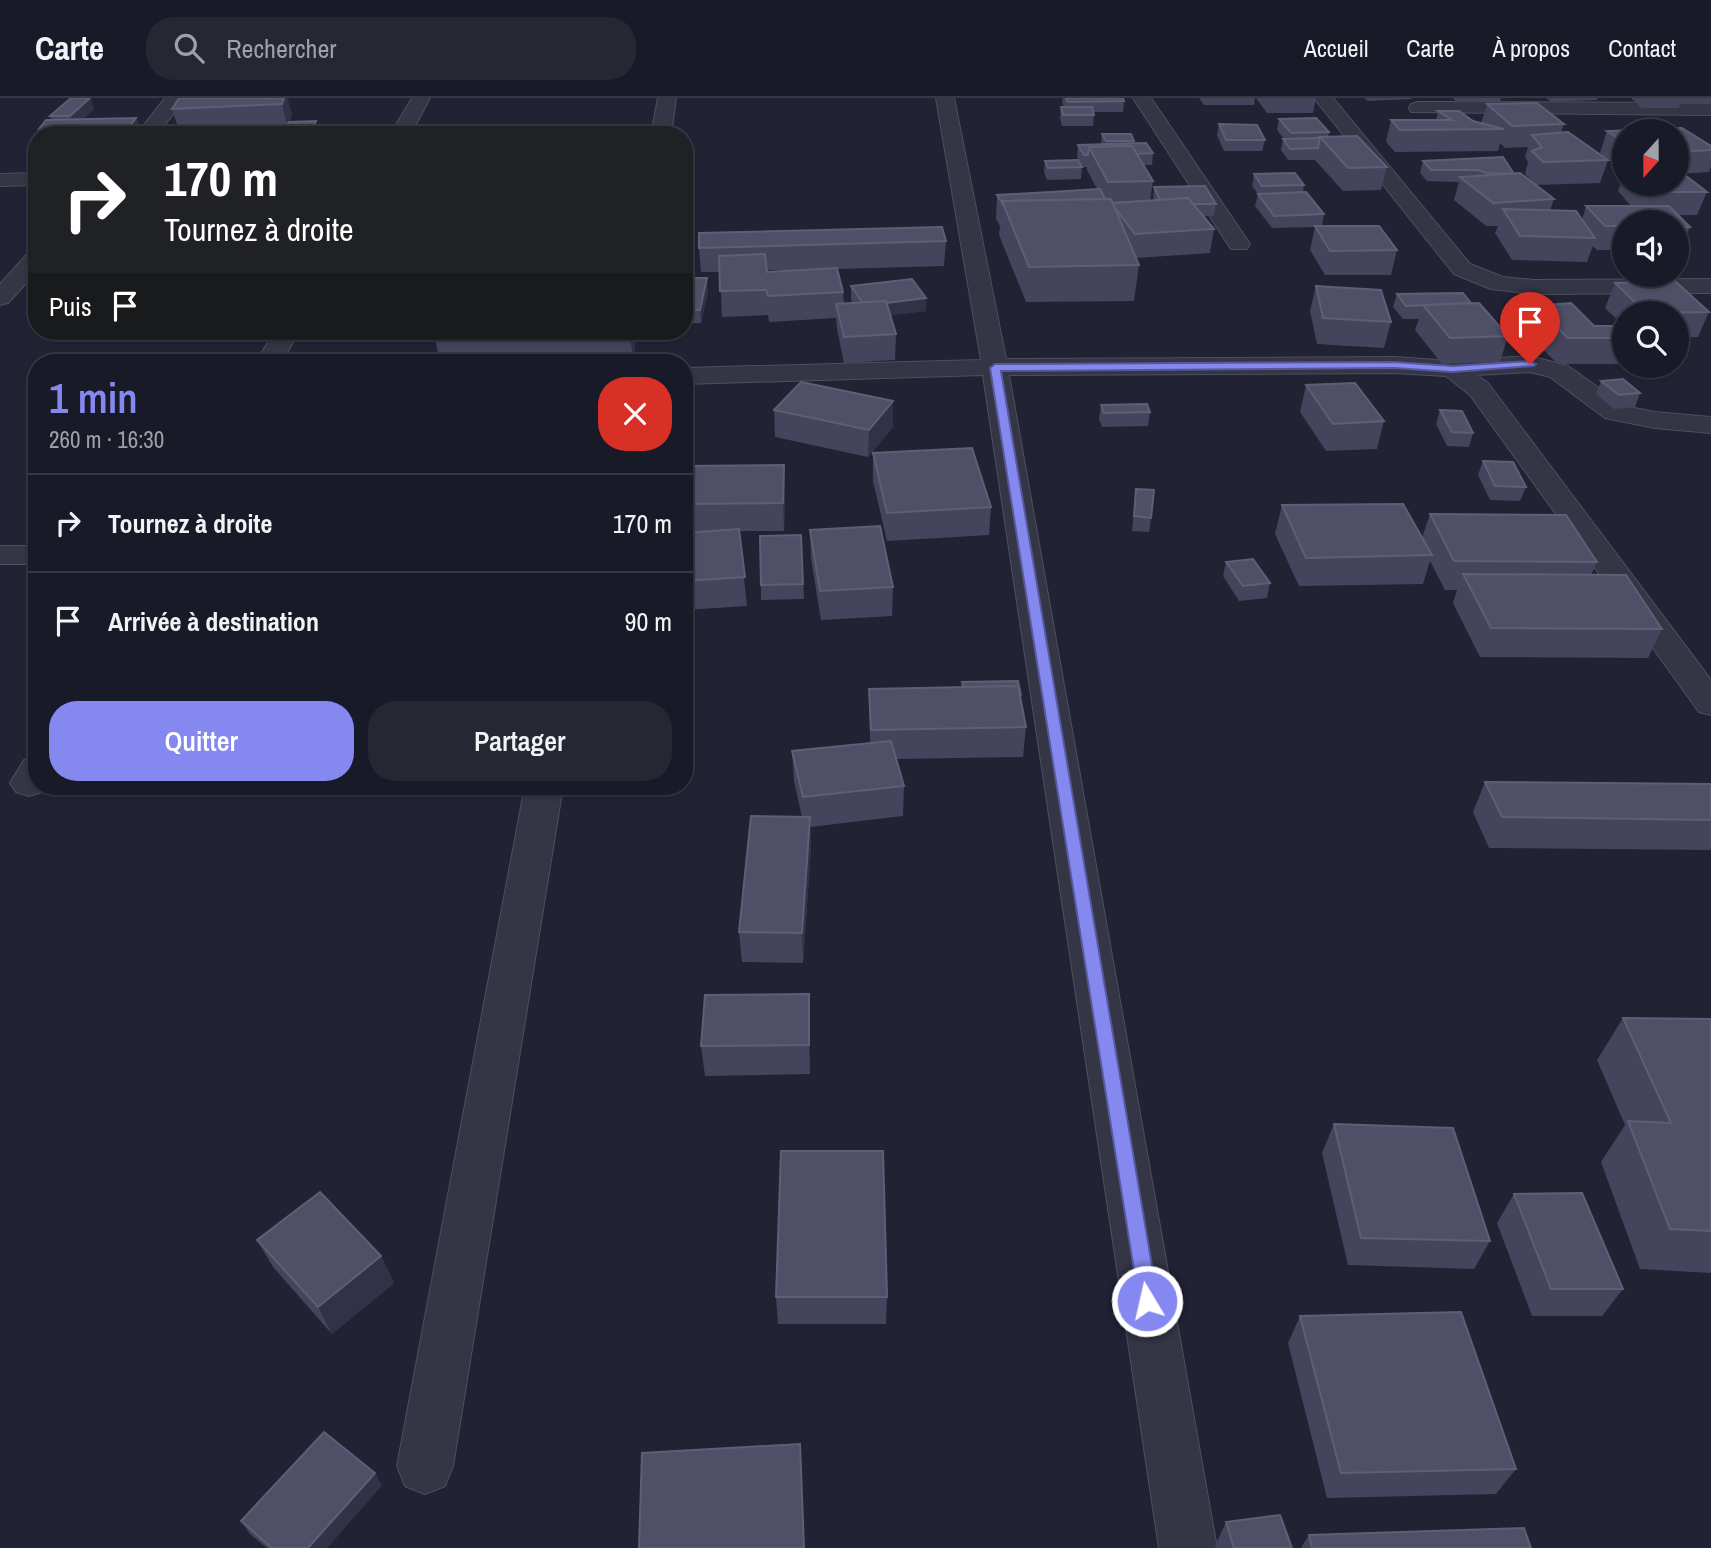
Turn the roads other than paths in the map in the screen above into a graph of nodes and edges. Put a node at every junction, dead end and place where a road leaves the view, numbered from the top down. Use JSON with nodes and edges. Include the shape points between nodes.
{"nodes":[{"id":1,"x":174,"y":98,"type":"edge"},
{"id":2,"x":421,"y":98,"type":"edge"},
{"id":3,"x":667,"y":98,"type":"edge"},
{"id":4,"x":945,"y":98,"type":"edge"},
{"id":5,"x":1142,"y":98,"type":"edge"},
{"id":6,"x":1323,"y":98,"type":"edge"},
{"id":7,"x":1419,"y":108,"type":"dead end"},
{"id":8,"x":1671,"y":108,"type":"junction"},
{"id":9,"x":1711,"y":108,"type":"edge"},
{"id":10,"x":154,"y":126,"type":"edge"},
{"id":11,"x":405,"y":126,"type":"edge"},
{"id":12,"x":662,"y":126,"type":"edge"},
{"id":13,"x":1701,"y":131,"type":"dead end"},
{"id":14,"x":28,"y":179,"type":"edge"},
{"id":15,"x":0,"y":180,"type":"edge"},
{"id":16,"x":1239,"y":244,"type":"dead end"},
{"id":17,"x":28,"y":267,"type":"edge"},
{"id":18,"x":1711,"y":286,"type":"edge"},
{"id":19,"x":0,"y":298,"type":"edge"},
{"id":20,"x":995,"y":368,"type":"junction"},
{"id":21,"x":1453,"y":369,"type":"junction"},
{"id":22,"x":693,"y":376,"type":"edge"},
{"id":23,"x":1711,"y":425,"type":"edge"},
{"id":24,"x":0,"y":555,"type":"edge"},
{"id":25,"x":28,"y":555,"type":"edge"},
{"id":26,"x":1711,"y":704,"type":"edge"},
{"id":27,"x":542,"y":795,"type":"edge"},
{"id":28,"x":425,"y":1466,"type":"dead end"},
{"id":29,"x":1188,"y":1548,"type":"edge"}],
"edges":[{"from":1,"to":10,"type":"street"},
{"from":2,"to":11,"type":"street"},
{"from":3,"to":12,"type":"street"},
{"from":4,"to":20,"type":"street"},
{"from":5,"to":16,"type":"street"},
{"from":6,"to":18,"type":"street","via":[[1462,269],[1499,285]]},
{"from":7,"to":8,"type":"street"},
{"from":8,"to":9,"type":"street"},
{"from":8,"to":13,"type":"street"},
{"from":14,"to":15,"type":"street"},
{"from":17,"to":19,"type":"street"},
{"from":20,"to":21,"type":"street","via":[[1394,365]]},
{"from":20,"to":22,"type":"street"},
{"from":20,"to":29,"type":"street"},
{"from":21,"to":23,"type":"street","via":[[1530,364],[1559,371],[1615,412]]},
{"from":21,"to":26,"type":"street","via":[[1479,389]]},
{"from":24,"to":25,"type":"street"},
{"from":27,"to":28,"type":"street"}]}
